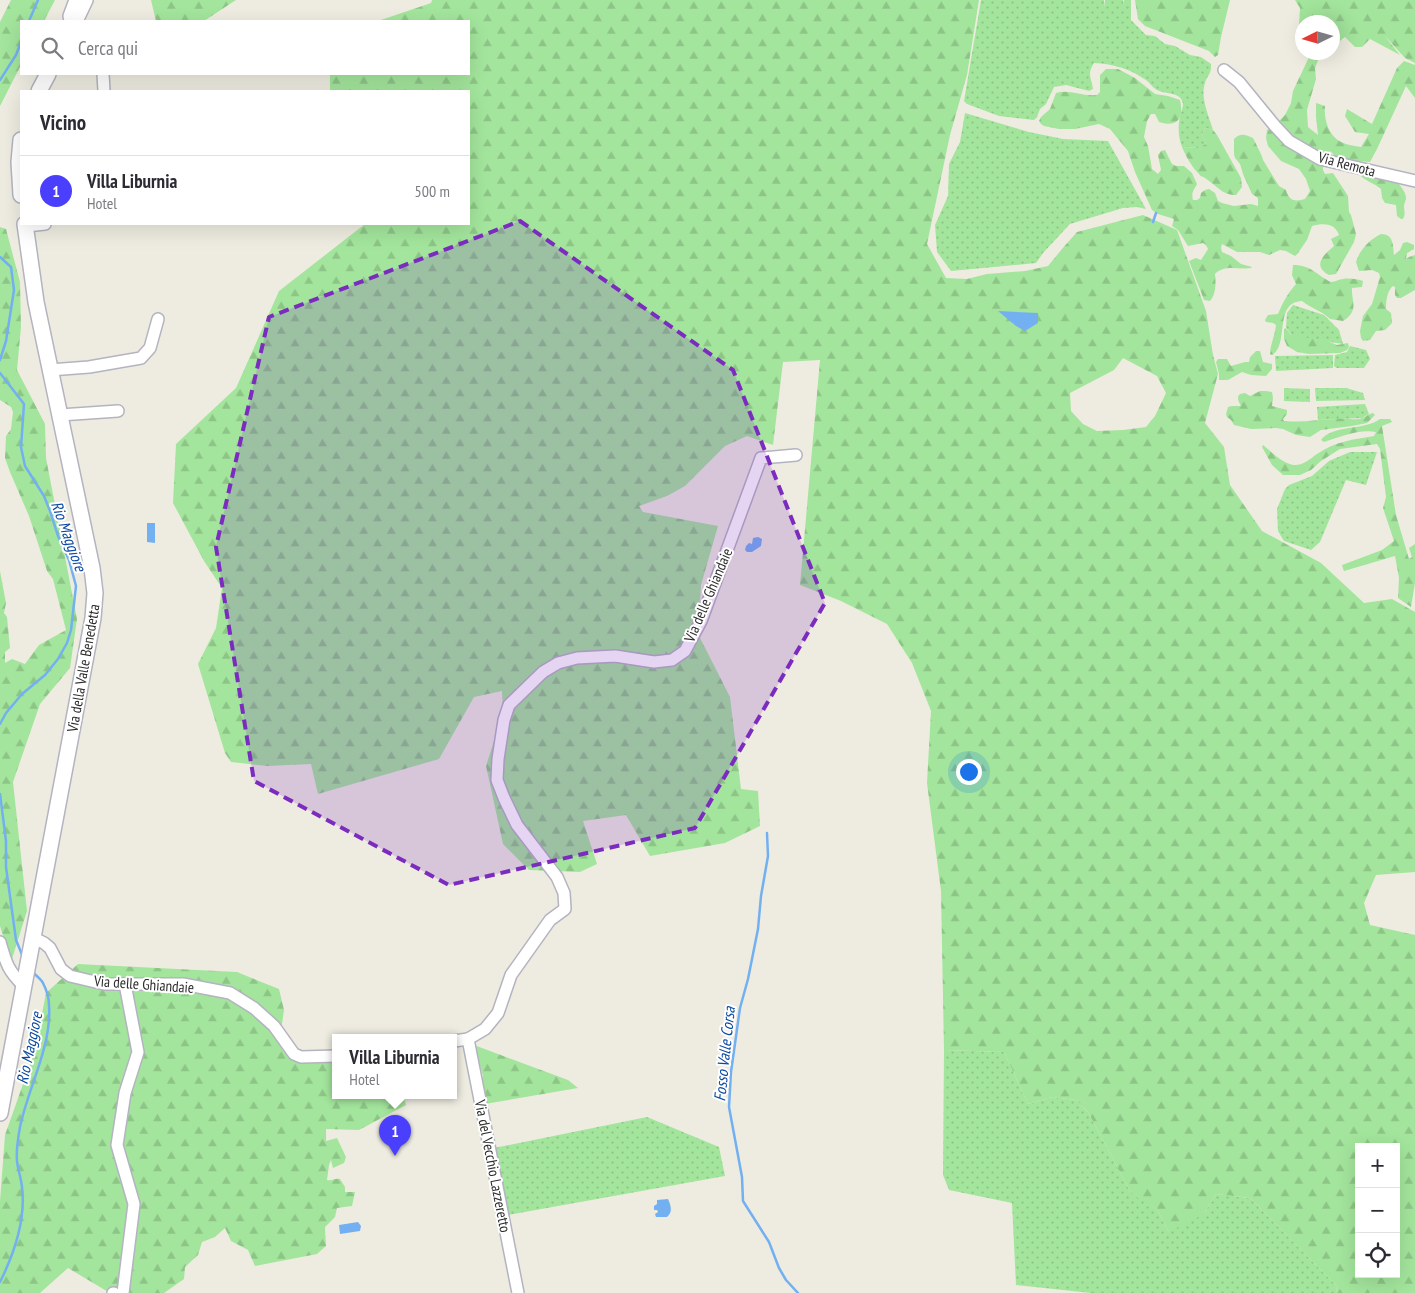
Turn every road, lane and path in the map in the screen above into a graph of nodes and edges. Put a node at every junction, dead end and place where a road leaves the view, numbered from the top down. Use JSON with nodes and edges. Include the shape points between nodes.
{"nodes":[{"id":1,"x":75,"y":0,"type":"edge"},
{"id":2,"x":84,"y":0,"type":"edge"},
{"id":3,"x":70,"y":20,"type":"edge"},
{"id":4,"x":75,"y":20,"type":"edge"},
{"id":5,"x":1224,"y":70,"type":"dead end"},
{"id":6,"x":47,"y":75,"type":"edge"},
{"id":7,"x":103,"y":75,"type":"edge"},
{"id":8,"x":40,"y":90,"type":"edge"},
{"id":9,"x":104,"y":90,"type":"edge"},
{"id":10,"x":20,"y":151,"type":"edge"},
{"id":11,"x":20,"y":178,"type":"edge"},
{"id":12,"x":1415,"y":181,"type":"edge"},
{"id":13,"x":26,"y":225,"type":"edge"},
{"id":14,"x":158,"y":319,"type":"dead end"},
{"id":15,"x":50,"y":370,"type":"junction"},
{"id":16,"x":118,"y":411,"type":"dead end"},
{"id":17,"x":60,"y":415,"type":"junction"},
{"id":18,"x":796,"y":455,"type":"dead end"},
{"id":19,"x":34,"y":938,"type":"junction"},
{"id":20,"x":0,"y":942,"type":"edge"},
{"id":21,"x":3,"y":965,"type":"edge"},
{"id":22,"x":25,"y":981,"type":"junction"},
{"id":23,"x":125,"y":984,"type":"junction"},
{"id":24,"x":468,"y":1039,"type":"junction"},
{"id":25,"x":457,"y":1041,"type":"edge"},
{"id":26,"x":332,"y":1056,"type":"edge"},
{"id":27,"x":0,"y":1113,"type":"edge"},
{"id":28,"x":123,"y":1293,"type":"edge"},
{"id":29,"x":518,"y":1293,"type":"edge"}],
"edges":[{"from":1,"to":3,"type":"street"},
{"from":2,"to":4,"type":"main road"},
{"from":5,"to":12,"type":"street","name":"Via Remota","via":[[1239,82],[1289,141],[1320,159]]},
{"from":6,"to":8,"type":"main road"},
{"from":7,"to":9,"type":"street"},
{"from":10,"to":11,"type":"main road"},
{"from":13,"to":15,"type":"main road","name":"Via della Valle Benedetta","via":[[36,302]]},
{"from":14,"to":15,"type":"street","via":[[150,348],[141,358]]},
{"from":15,"to":17,"type":"main road","name":"Via della Valle Benedetta"},
{"from":16,"to":17,"type":"street"},
{"from":17,"to":19,"type":"main road","name":"Via della Valle Benedetta","via":[[95,594]]},
{"from":18,"to":24,"type":"street","name":"Via delle Ghiandaie","via":[[761,458],[701,621],[685,651],[672,660],[654,662],[615,656],[577,658],[558,663],[543,672],[509,705],[504,720],[497,780],[517,825],[557,877],[564,893],[565,908],[550,920],[512,975],[498,1013],[485,1029]]},
{"from":19,"to":22,"type":"main road","name":"Via della Valle Benedetta"},
{"from":19,"to":23,"type":"street","name":"Via delle Ghiandaie","via":[[50,948],[61,969],[70,976],[104,984]]},
{"from":20,"to":21,"type":"street"},
{"from":21,"to":22,"type":"street"},
{"from":22,"to":27,"type":"main road","name":"Via della Valle Benedetta"},
{"from":23,"to":26,"type":"street","name":"Via delle Ghiandaie","via":[[183,984],[230,993],[274,1026],[294,1054],[301,1057]]},
{"from":23,"to":28,"type":"street","via":[[138,1052],[125,1093],[117,1146],[134,1204]]},
{"from":24,"to":25,"type":"street","name":"Via delle Ghiandaie"},
{"from":24,"to":29,"type":"street","name":"Via del Vecchio Lazzeretto"}]}
